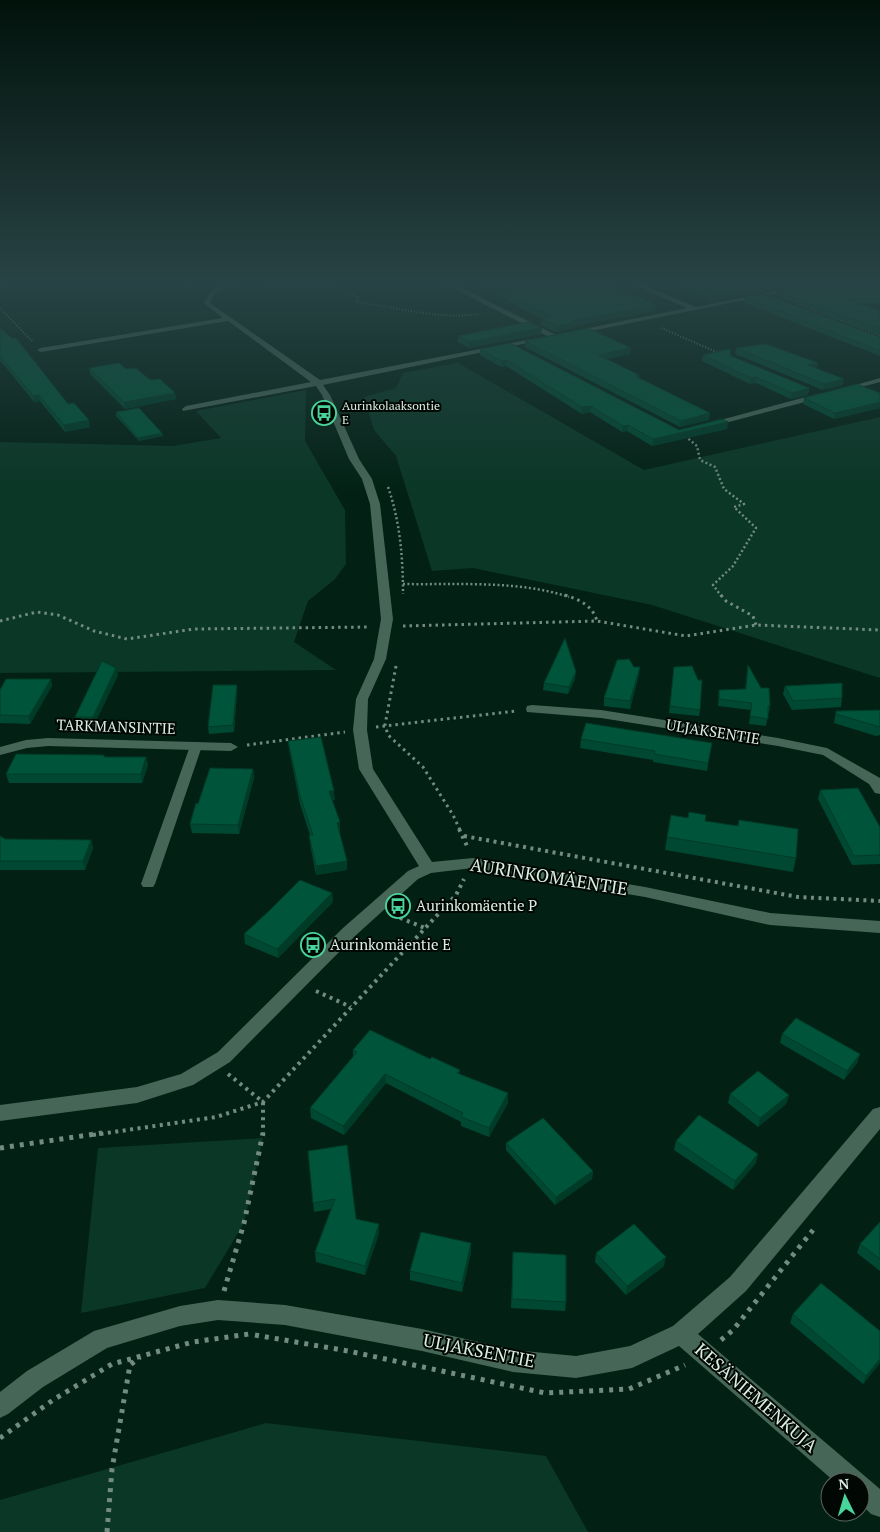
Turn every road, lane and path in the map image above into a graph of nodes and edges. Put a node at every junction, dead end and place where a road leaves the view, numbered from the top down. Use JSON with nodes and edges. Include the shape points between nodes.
{"nodes":[{"id":1,"x":273,"y":351,"type":"edge"},
{"id":2,"x":479,"y":351,"type":"edge"},
{"id":3,"x":716,"y":351,"type":"edge"},
{"id":4,"x":722,"y":354,"type":"edge"},
{"id":5,"x":880,"y":380,"type":"edge"},
{"id":6,"x":318,"y":383,"type":"junction"},
{"id":7,"x":804,"y":388,"type":"edge"},
{"id":8,"x":822,"y":395,"type":"junction"},
{"id":9,"x":186,"y":409,"type":"dead end"},
{"id":10,"x":679,"y":432,"type":"joint"},
{"id":11,"x":403,"y":584,"type":"dead end"},
{"id":12,"x":0,"y":621,"type":"edge"},
{"id":13,"x":597,"y":621,"type":"junction"},
{"id":14,"x":470,"y":624,"type":"dead end"},
{"id":15,"x":756,"y":625,"type":"junction"},
{"id":16,"x":280,"y":629,"type":"dead end"},
{"id":17,"x":880,"y":630,"type":"edge"},
{"id":18,"x":532,"y":709,"type":"joint"},
{"id":19,"x":360,"y":730,"type":"junction"},
{"id":20,"x":196,"y":746,"type":"junction"},
{"id":21,"x":231,"y":747,"type":"joint"},
{"id":22,"x":0,"y":752,"type":"edge"},
{"id":23,"x":880,"y":790,"type":"edge"},
{"id":24,"x":464,"y":836,"type":"dead end"},
{"id":25,"x":428,"y":868,"type":"junction"},
{"id":26,"x":148,"y":884,"type":"dead end"},
{"id":27,"x":880,"y":901,"type":"edge"},
{"id":28,"x":391,"y":914,"type":"dead end"},
{"id":29,"x":880,"y":927,"type":"edge"},
{"id":30,"x":425,"y":928,"type":"dead end"},
{"id":31,"x":215,"y":1063,"type":"junction"},
{"id":32,"x":0,"y":1113,"type":"edge"},
{"id":33,"x":880,"y":1115,"type":"edge"},
{"id":34,"x":819,"y":1222,"type":"dead end"},
{"id":35,"x":218,"y":1310,"type":"junction"},
{"id":36,"x":681,"y":1334,"type":"junction"},
{"id":37,"x":209,"y":1340,"type":"junction"},
{"id":38,"x":704,"y":1353,"type":"junction"},
{"id":39,"x":141,"y":1356,"type":"junction"},
{"id":40,"x":0,"y":1406,"type":"edge"},
{"id":41,"x":0,"y":1438,"type":"edge"},
{"id":42,"x":842,"y":1472,"type":"edge"},
{"id":43,"x":870,"y":1496,"type":"edge"},
{"id":44,"x":880,"y":1505,"type":"edge"},
{"id":45,"x":107,"y":1532,"type":"edge"}],
"edges":[{"from":1,"to":6,"type":"street"},
{"from":2,"to":6,"type":"street"},
{"from":3,"to":4,"type":"path"},
{"from":5,"to":8,"type":"street"},
{"from":6,"to":9,"type":"street"},
{"from":6,"to":19,"type":"street","via":[[367,479],[375,504],[386,619],[380,659],[362,699]]},
{"from":7,"to":8,"type":"street"},
{"from":8,"to":10,"type":"street"},
{"from":10,"to":15,"type":"path","via":[[697,446],[700,460],[715,467],[724,489],[744,504],[734,507],[756,528],[733,566],[713,585],[726,601],[753,616]]},
{"from":11,"to":13,"type":"path","via":[[488,585],[546,590],[579,600],[593,609]]},
{"from":12,"to":16,"type":"path","via":[[37,612],[58,614],[94,631],[127,639],[194,629]]},
{"from":13,"to":14,"type":"path"},
{"from":13,"to":15,"type":"path","via":[[686,636]]},
{"from":15,"to":17,"type":"path"},
{"from":18,"to":19,"type":"path"},
{"from":18,"to":23,"type":"street","name":"ULJAKSENTIE","via":[[601,714],[827,752],[875,781]]},
{"from":19,"to":21,"type":"path"},
{"from":19,"to":25,"type":"street","via":[[366,769]]},
{"from":20,"to":21,"type":"street","name":"TARKMANSINTIE"},
{"from":20,"to":22,"type":"street","name":"TARKMANSINTIE","via":[[48,742],[26,744]]},
{"from":20,"to":26,"type":"lane"},
{"from":24,"to":27,"type":"path","via":[[798,897]]},
{"from":25,"to":29,"type":"street","name":"AURINKOMÄENTIE","via":[[473,863],[645,892],[770,919]]},
{"from":25,"to":31,"type":"street","name":"AURINKOMÄENTIE","via":[[413,875],[348,932]]},
{"from":28,"to":30,"type":"path"},
{"from":31,"to":32,"type":"street","name":"AURINKOMÄENTIE","via":[[187,1080],[137,1095]]},
{"from":31,"to":35,"type":"path","via":[[263,1102],[263,1138],[244,1223]]},
{"from":33,"to":36,"type":"street","name":"ULJAKSENTIE","via":[[738,1284]]},
{"from":34,"to":38,"type":"path","via":[[733,1330]]},
{"from":35,"to":36,"type":"street","name":"ULJAKSENTIE","via":[[285,1315],[422,1340],[513,1361],[576,1367],[632,1357]]},
{"from":35,"to":37,"type":"path"},
{"from":35,"to":40,"type":"street","name":"ULJAKSENTIE","via":[[180,1316],[102,1339],[35,1379]]},
{"from":36,"to":38,"type":"street","name":"KESÄNIEMENKUJA"},
{"from":37,"to":38,"type":"path","via":[[249,1334],[348,1351],[545,1393],[629,1389],[692,1363]]},
{"from":37,"to":39,"type":"path"},
{"from":38,"to":42,"type":"street","name":"KESÄNIEMENKUJA"},
{"from":39,"to":41,"type":"path","via":[[112,1364]]},
{"from":39,"to":45,"type":"path","via":[[130,1366],[112,1469]]},
{"from":43,"to":44,"type":"street"}]}
